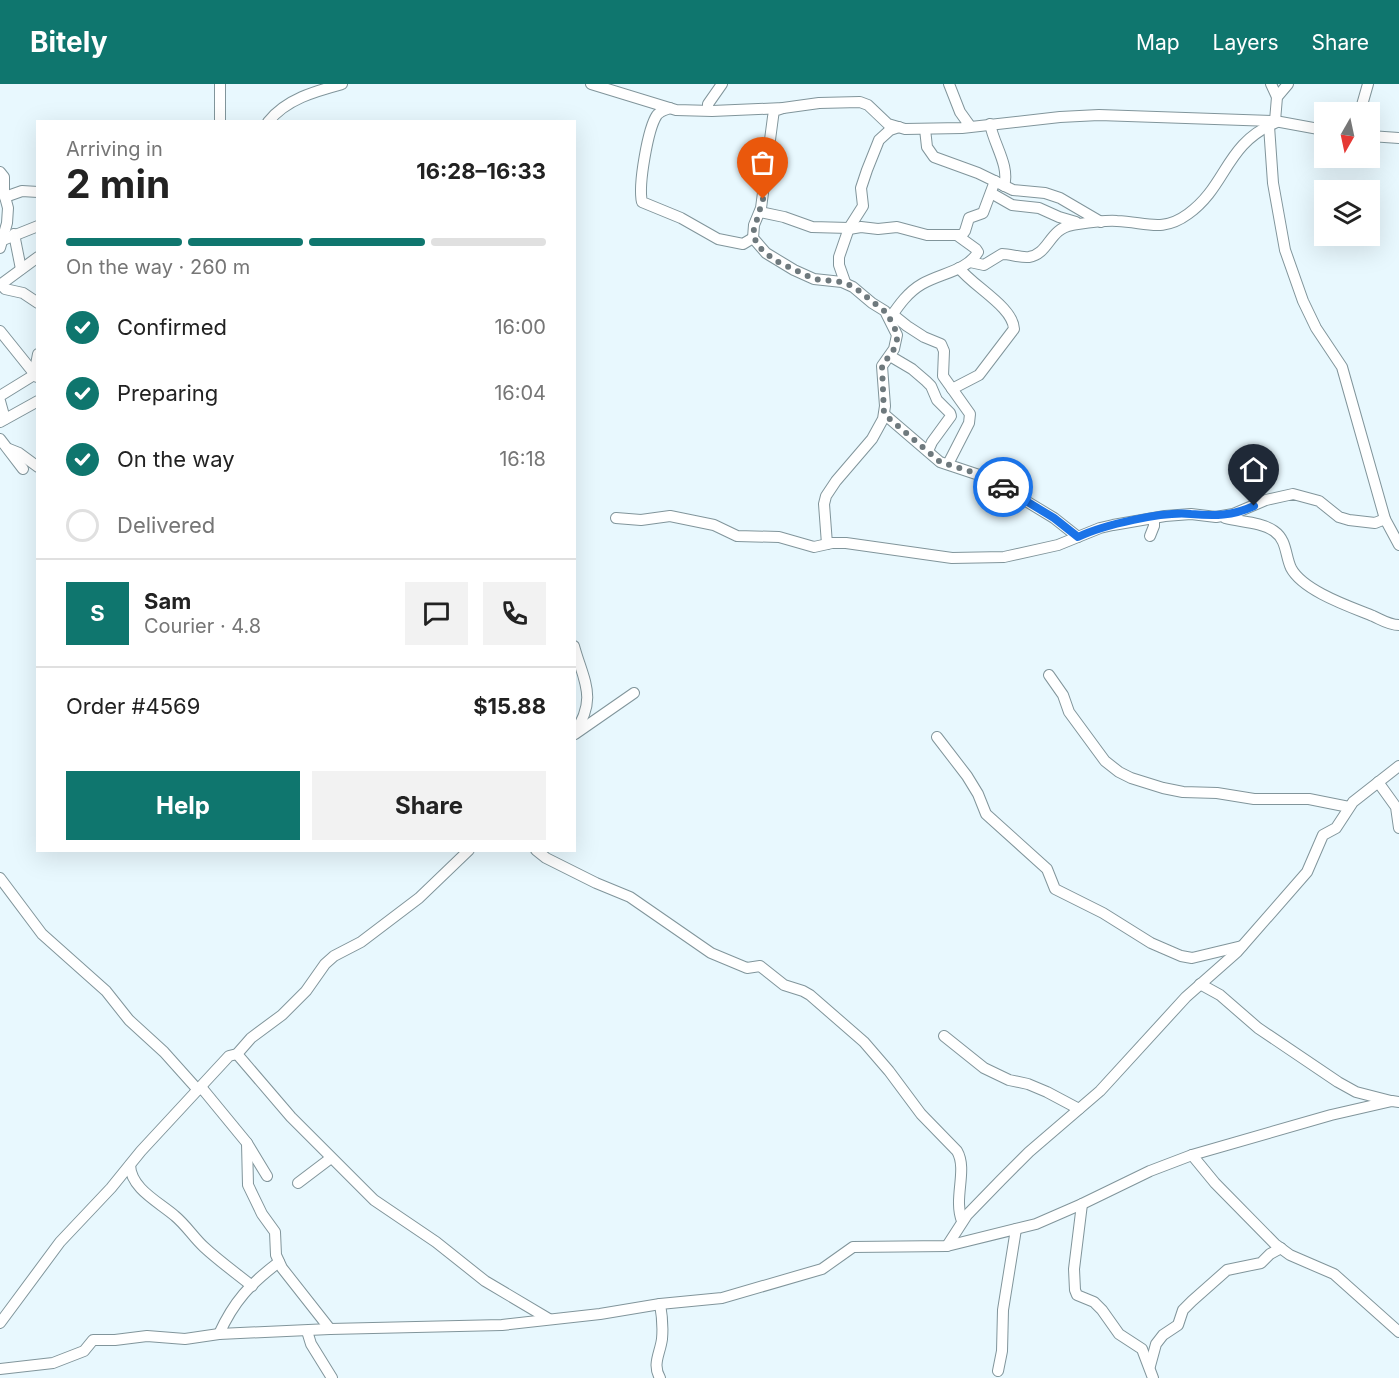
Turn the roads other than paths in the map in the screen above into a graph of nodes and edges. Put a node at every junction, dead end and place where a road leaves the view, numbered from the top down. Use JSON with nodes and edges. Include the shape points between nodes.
{"nodes":[{"id":1,"x":220,"y":84,"type":"edge"},
{"id":2,"x":342,"y":84,"type":"edge"},
{"id":3,"x":591,"y":84,"type":"edge"},
{"id":4,"x":722,"y":84,"type":"edge"},
{"id":5,"x":949,"y":84,"type":"edge"},
{"id":6,"x":1271,"y":84,"type":"edge"},
{"id":7,"x":1288,"y":84,"type":"edge"},
{"id":8,"x":1368,"y":84,"type":"edge"},
{"id":9,"x":1277,"y":97,"type":"junction"},
{"id":10,"x":1363,"y":102,"type":"edge"},
{"id":11,"x":670,"y":108,"type":"junction"},
{"id":12,"x":783,"y":108,"type":"junction"},
{"id":13,"x":708,"y":110,"type":"junction"},
{"id":14,"x":220,"y":120,"type":"edge"},
{"id":15,"x":270,"y":120,"type":"edge"},
{"id":16,"x":1274,"y":123,"type":"junction"},
{"id":17,"x":990,"y":124,"type":"junction"},
{"id":18,"x":970,"y":126,"type":"junction"},
{"id":19,"x":899,"y":127,"type":"junction"},
{"id":20,"x":925,"y":129,"type":"junction"},
{"id":21,"x":1314,"y":129,"type":"edge"},
{"id":22,"x":1380,"y":137,"type":"edge"},
{"id":23,"x":1399,"y":138,"type":"edge"},
{"id":24,"x":0,"y":172,"type":"edge"},
{"id":25,"x":1000,"y":184,"type":"junction"},
{"id":26,"x":36,"y":192,"type":"edge"},
{"id":27,"x":991,"y":193,"type":"junction"},
{"id":28,"x":5,"y":197,"type":"junction"},
{"id":29,"x":760,"y":212,"type":"junction"},
{"id":30,"x":1101,"y":222,"type":"junction"},
{"id":31,"x":1082,"y":224,"type":"junction"},
{"id":32,"x":36,"y":227,"type":"edge"},
{"id":33,"x":849,"y":229,"type":"junction"},
{"id":34,"x":14,"y":234,"type":"junction"},
{"id":35,"x":958,"y":236,"type":"junction"},
{"id":36,"x":753,"y":238,"type":"junction"},
{"id":37,"x":1,"y":244,"type":"edge"},
{"id":38,"x":36,"y":258,"type":"edge"},
{"id":39,"x":970,"y":262,"type":"junction"},
{"id":40,"x":959,"y":268,"type":"junction"},
{"id":41,"x":21,"y":269,"type":"junction"},
{"id":42,"x":844,"y":282,"type":"junction"},
{"id":43,"x":0,"y":285,"type":"edge"},
{"id":44,"x":36,"y":302,"type":"edge"},
{"id":45,"x":891,"y":316,"type":"junction"},
{"id":46,"x":0,"y":331,"type":"edge"},
{"id":47,"x":890,"y":356,"type":"junction"},
{"id":48,"x":36,"y":376,"type":"edge"},
{"id":49,"x":952,"y":388,"type":"junction"},
{"id":50,"x":0,"y":396,"type":"edge"},
{"id":51,"x":0,"y":401,"type":"edge"},
{"id":52,"x":36,"y":401,"type":"edge"},
{"id":53,"x":884,"y":414,"type":"junction"},
{"id":54,"x":2,"y":420,"type":"edge"},
{"id":55,"x":3,"y":443,"type":"edge"},
{"id":56,"x":928,"y":451,"type":"junction"},
{"id":57,"x":948,"y":464,"type":"junction"},
{"id":58,"x":36,"y":466,"type":"edge"},
{"id":59,"x":23,"y":469,"type":"dead end"},
{"id":60,"x":1216,"y":517,"type":"junction"},
{"id":61,"x":616,"y":518,"type":"dead end"},
{"id":62,"x":1154,"y":518,"type":"junction"},
{"id":63,"x":1385,"y":519,"type":"junction"},
{"id":64,"x":1150,"y":536,"type":"dead end"},
{"id":65,"x":1078,"y":537,"type":"junction"},
{"id":66,"x":827,"y":544,"type":"junction"},
{"id":67,"x":1399,"y":545,"type":"edge"},
{"id":68,"x":1399,"y":625,"type":"edge"},
{"id":69,"x":576,"y":652,"type":"edge"},
{"id":70,"x":1048,"y":675,"type":"dead end"},
{"id":71,"x":634,"y":693,"type":"dead end"},
{"id":72,"x":576,"y":730,"type":"edge"},
{"id":73,"x":576,"y":733,"type":"edge"},
{"id":74,"x":937,"y":737,"type":"dead end"},
{"id":75,"x":1399,"y":766,"type":"edge"},
{"id":76,"x":1378,"y":782,"type":"junction"},
{"id":77,"x":1350,"y":807,"type":"junction"},
{"id":78,"x":1399,"y":828,"type":"edge"},
{"id":79,"x":467,"y":852,"type":"edge"},
{"id":80,"x":538,"y":852,"type":"edge"},
{"id":81,"x":0,"y":878,"type":"edge"},
{"id":82,"x":1242,"y":946,"type":"junction"},
{"id":83,"x":1200,"y":984,"type":"junction"},
{"id":84,"x":944,"y":1036,"type":"dead end"},
{"id":85,"x":237,"y":1054,"type":"junction"},
{"id":86,"x":200,"y":1088,"type":"junction"},
{"id":87,"x":1395,"y":1102,"type":"edge"},
{"id":88,"x":1079,"y":1109,"type":"junction"},
{"id":89,"x":247,"y":1143,"type":"junction"},
{"id":90,"x":1192,"y":1155,"type":"junction"},
{"id":91,"x":332,"y":1158,"type":"junction"},
{"id":92,"x":130,"y":1165,"type":"junction"},
{"id":93,"x":267,"y":1176,"type":"dead end"},
{"id":94,"x":298,"y":1183,"type":"dead end"},
{"id":95,"x":1082,"y":1204,"type":"junction"},
{"id":96,"x":963,"y":1221,"type":"junction"},
{"id":97,"x":1016,"y":1229,"type":"junction"},
{"id":98,"x":947,"y":1246,"type":"junction"},
{"id":99,"x":1281,"y":1248,"type":"junction"},
{"id":100,"x":279,"y":1262,"type":"junction"},
{"id":101,"x":252,"y":1286,"type":"junction"},
{"id":102,"x":660,"y":1304,"type":"junction"},
{"id":103,"x":549,"y":1319,"type":"junction"},
{"id":104,"x":0,"y":1323,"type":"edge"},
{"id":105,"x":330,"y":1329,"type":"junction"},
{"id":106,"x":307,"y":1330,"type":"junction"},
{"id":107,"x":1399,"y":1332,"type":"edge"},
{"id":108,"x":219,"y":1334,"type":"junction"},
{"id":109,"x":1150,"y":1366,"type":"junction"},
{"id":110,"x":0,"y":1369,"type":"edge"},
{"id":111,"x":998,"y":1371,"type":"dead end"},
{"id":112,"x":332,"y":1378,"type":"edge"},
{"id":113,"x":660,"y":1378,"type":"edge"},
{"id":114,"x":1153,"y":1378,"type":"edge"}],
"edges":[{"from":1,"to":14,"type":"street"},
{"from":2,"to":15,"type":"street","via":[[292,102]]},
{"from":3,"to":11,"type":"street"},
{"from":4,"to":13,"type":"street"},
{"from":5,"to":18,"type":"street"},
{"from":6,"to":9,"type":"street"},
{"from":7,"to":9,"type":"street"},
{"from":8,"to":10,"type":"street"},
{"from":9,"to":16,"type":"street"},
{"from":11,"to":13,"type":"street"},
{"from":11,"to":36,"type":"street","via":[[660,112],[652,125],[641,181],[642,202],[718,239],[743,244]]},
{"from":12,"to":13,"type":"street"},
{"from":12,"to":19,"type":"street","via":[[860,102],[888,124]]},
{"from":12,"to":29,"type":"street","via":[[774,111]]},
{"from":16,"to":17,"type":"street","via":[[1082,115]]},
{"from":16,"to":21,"type":"street"},
{"from":16,"to":30,"type":"street","via":[[1237,150],[1207,196],[1176,221],[1156,226]]},
{"from":16,"to":63,"type":"street","via":[[1273,183],[1285,250],[1307,310],[1342,367]]},
{"from":17,"to":18,"type":"street"},
{"from":17,"to":25,"type":"street","via":[[1004,165],[1006,179]]},
{"from":18,"to":20,"type":"street"},
{"from":19,"to":20,"type":"street"},
{"from":19,"to":33,"type":"street","via":[[886,133],[878,143],[861,188],[863,206]]},
{"from":20,"to":25,"type":"street","via":[[927,147],[934,157]]},
{"from":22,"to":23,"type":"street"},
{"from":24,"to":28,"type":"street"},
{"from":25,"to":27,"type":"street"},
{"from":25,"to":30,"type":"street","via":[[1060,198]]},
{"from":26,"to":28,"type":"street","via":[[22,191]]},
{"from":27,"to":31,"type":"street","via":[[1012,205],[1039,208]]},
{"from":27,"to":35,"type":"street","via":[[983,213],[969,218],[964,233]]},
{"from":28,"to":37,"type":"street","via":[[8,215]]},
{"from":29,"to":33,"type":"street","via":[[812,227]]},
{"from":29,"to":36,"type":"street"},
{"from":30,"to":31,"type":"street"},
{"from":31,"to":39,"type":"street","via":[[1057,230],[1034,255],[1002,254],[984,265]]},
{"from":32,"to":34,"type":"street"},
{"from":33,"to":35,"type":"street","via":[[897,227],[921,234]]},
{"from":33,"to":42,"type":"street","via":[[838,261]]},
{"from":34,"to":37,"type":"street"},
{"from":34,"to":41,"type":"street"},
{"from":35,"to":39,"type":"street","via":[[978,250]]},
{"from":36,"to":42,"type":"street","via":[[766,253],[794,270],[814,279]]},
{"from":38,"to":41,"type":"street"},
{"from":39,"to":40,"type":"street"},
{"from":40,"to":45,"type":"street","via":[[922,284]]},
{"from":40,"to":49,"type":"street","via":[[1006,309],[1014,329],[979,375]]},
{"from":41,"to":43,"type":"street"},
{"from":42,"to":45,"type":"street"},
{"from":43,"to":44,"type":"street"},
{"from":45,"to":47,"type":"street","via":[[897,335]]},
{"from":45,"to":49,"type":"street","via":[[941,344],[942,374]]},
{"from":46,"to":48,"type":"street"},
{"from":47,"to":53,"type":"street","via":[[882,366]]},
{"from":47,"to":56,"type":"street","via":[[926,381],[950,413]]},
{"from":48,"to":50,"type":"street"},
{"from":49,"to":57,"type":"street","via":[[970,418]]},
{"from":51,"to":54,"type":"street"},
{"from":52,"to":54,"type":"street"},
{"from":53,"to":56,"type":"street"},
{"from":53,"to":66,"type":"street","via":[[872,439],[826,496]]},
{"from":55,"to":58,"type":"street"},
{"from":55,"to":59,"type":"street"},
{"from":56,"to":57,"type":"street"},
{"from":57,"to":65,"type":"street","via":[[988,478]]},
{"from":60,"to":62,"type":"street","via":[[1191,514]]},
{"from":60,"to":63,"type":"street","via":[[1293,495],[1319,501],[1349,520],[1375,523]]},
{"from":60,"to":68,"type":"street","via":[[1273,530],[1282,538],[1293,571],[1313,588],[1337,603]]},
{"from":61,"to":66,"type":"street","via":[[670,516],[714,525],[736,536],[779,537],[814,547]]},
{"from":62,"to":64,"type":"street"},
{"from":62,"to":65,"type":"street","via":[[1100,528]]},
{"from":63,"to":67,"type":"street"},
{"from":65,"to":66,"type":"street","via":[[1026,554],[980,558]]},
{"from":69,"to":72,"type":"street","via":[[588,691],[585,714]]},
{"from":70,"to":77,"type":"street","via":[[1063,695],[1069,712],[1105,760],[1131,778],[1183,792],[1254,799],[1309,799]]},
{"from":71,"to":73,"type":"street"},
{"from":74,"to":82,"type":"street","via":[[967,776],[986,814],[1047,869],[1055,889],[1180,956],[1192,958]]},
{"from":75,"to":76,"type":"street"},
{"from":76,"to":77,"type":"street"},
{"from":76,"to":78,"type":"street","via":[[1396,807]]},
{"from":77,"to":82,"type":"street","via":[[1336,828],[1323,835],[1307,872]]},
{"from":79,"to":85,"type":"street","via":[[419,898],[361,942],[334,956],[291,1006]]},
{"from":80,"to":96,"type":"street","via":[[630,897],[711,953],[747,968],[760,966],[784,985],[810,995],[874,1052],[921,1114],[957,1151],[958,1206]]},
{"from":81,"to":86,"type":"street","via":[[42,934],[106,991],[129,1020]]},
{"from":82,"to":83,"type":"street"},
{"from":83,"to":87,"type":"street","via":[[1338,1082],[1356,1092]]},
{"from":83,"to":88,"type":"street"},
{"from":84,"to":88,"type":"street","via":[[984,1068],[1038,1088]]},
{"from":85,"to":86,"type":"street","via":[[229,1056]]},
{"from":85,"to":91,"type":"street"},
{"from":86,"to":89,"type":"street"},
{"from":86,"to":92,"type":"street"},
{"from":87,"to":90,"type":"street"},
{"from":88,"to":96,"type":"street","via":[[1029,1152]]},
{"from":89,"to":93,"type":"street"},
{"from":89,"to":100,"type":"street","via":[[248,1185],[275,1232]]},
{"from":90,"to":95,"type":"street"},
{"from":90,"to":99,"type":"street","via":[[1242,1212]]},
{"from":91,"to":94,"type":"street"},
{"from":91,"to":103,"type":"street","via":[[383,1208],[436,1242],[485,1281]]},
{"from":92,"to":101,"type":"street","via":[[130,1173],[138,1184],[160,1206]]},
{"from":92,"to":104,"type":"street","via":[[47,1258]]},
{"from":95,"to":97,"type":"street"},
{"from":95,"to":109,"type":"street","via":[[1074,1269],[1077,1295],[1094,1302],[1119,1334],[1142,1349]]},
{"from":96,"to":98,"type":"street"},
{"from":97,"to":98,"type":"street"},
{"from":97,"to":111,"type":"street"},
{"from":98,"to":102,"type":"street","via":[[853,1247],[822,1269],[722,1299]]},
{"from":99,"to":107,"type":"street","via":[[1334,1274]]},
{"from":99,"to":109,"type":"street","via":[[1261,1263],[1227,1270],[1186,1306],[1178,1325],[1156,1344]]},
{"from":100,"to":101,"type":"street"},
{"from":100,"to":105,"type":"street"},
{"from":101,"to":108,"type":"street","via":[[233,1306]]},
{"from":102,"to":103,"type":"street"},
{"from":102,"to":113,"type":"street","via":[[662,1340],[656,1364]]},
{"from":103,"to":105,"type":"street","via":[[502,1325]]},
{"from":105,"to":106,"type":"street"},
{"from":106,"to":108,"type":"street"},
{"from":106,"to":112,"type":"street"},
{"from":108,"to":110,"type":"street","via":[[185,1339],[147,1336],[93,1340],[84,1351],[53,1363]]},
{"from":109,"to":114,"type":"street"}]}
